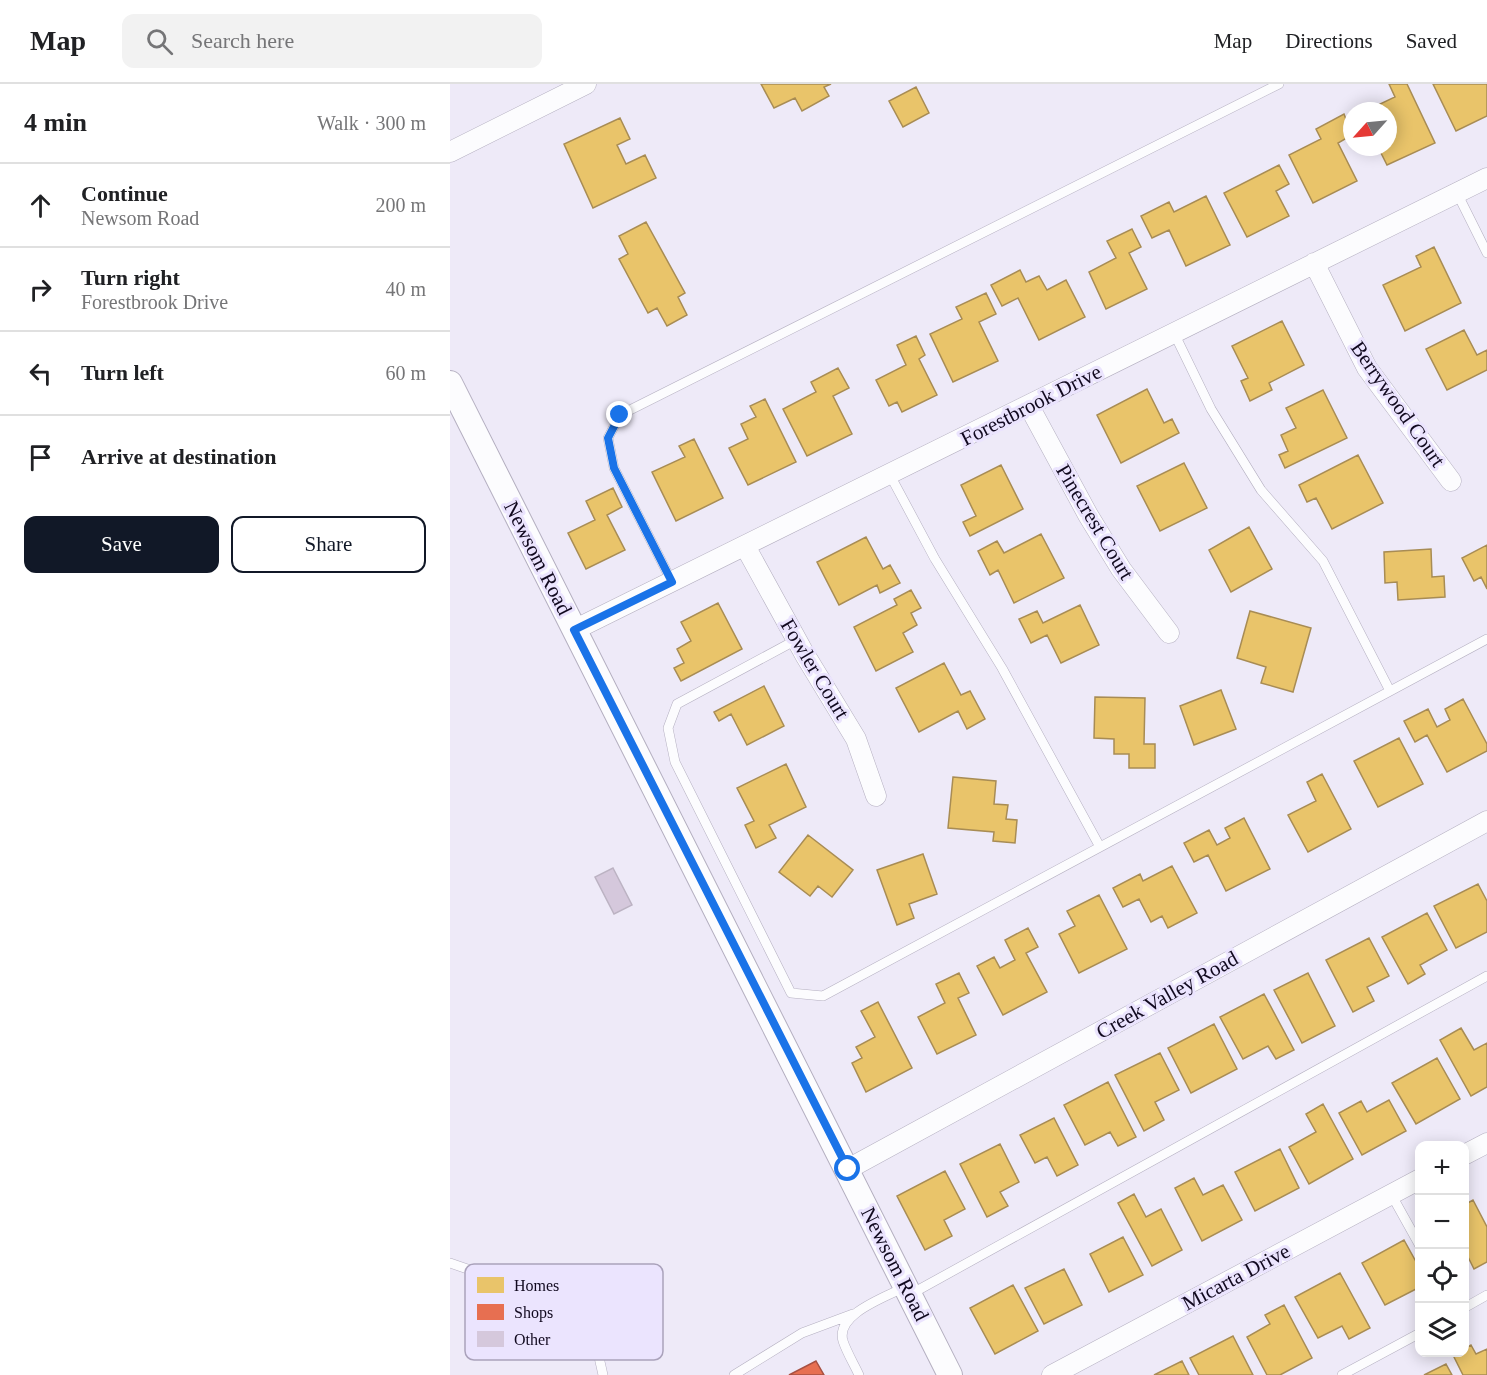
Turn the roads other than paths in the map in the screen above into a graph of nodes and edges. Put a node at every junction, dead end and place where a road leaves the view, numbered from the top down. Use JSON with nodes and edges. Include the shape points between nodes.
{"nodes":[{"id":1,"x":586,"y":84,"type":"edge"},
{"id":2,"x":1279,"y":84,"type":"edge"},
{"id":3,"x":450,"y":152,"type":"edge"},
{"id":4,"x":1487,"y":178,"type":"edge"},
{"id":5,"x":1457,"y":193,"type":"junction"},
{"id":6,"x":1487,"y":253,"type":"edge"},
{"id":7,"x":1314,"y":262,"type":"junction"},
{"id":8,"x":1174,"y":333,"type":"junction"},
{"id":9,"x":450,"y":383,"type":"edge"},
{"id":10,"x":1029,"y":406,"type":"junction"},
{"id":11,"x":890,"y":474,"type":"junction"},
{"id":12,"x":1451,"y":481,"type":"dead end"},
{"id":13,"x":745,"y":546,"type":"junction"},
{"id":14,"x":672,"y":582,"type":"junction"},
{"id":15,"x":574,"y":630,"type":"junction"},
{"id":16,"x":1169,"y":633,"type":"dead end"},
{"id":17,"x":1487,"y":639,"type":"edge"},
{"id":18,"x":796,"y":640,"type":"junction"},
{"id":19,"x":1390,"y":691,"type":"junction"},
{"id":20,"x":876,"y":796,"type":"dead end"},
{"id":21,"x":1487,"y":821,"type":"edge"},
{"id":22,"x":1100,"y":847,"type":"junction"},
{"id":23,"x":1487,"y":976,"type":"edge"},
{"id":24,"x":1487,"y":1143,"type":"edge"},
{"id":25,"x":1469,"y":1152,"type":"edge"},
{"id":26,"x":848,"y":1169,"type":"junction"},
{"id":27,"x":1415,"y":1181,"type":"edge"},
{"id":28,"x":1390,"y":1194,"type":"junction"},
{"id":29,"x":1415,"y":1239,"type":"edge"},
{"id":30,"x":450,"y":1263,"type":"edge"},
{"id":31,"x":465,"y":1268,"type":"edge"},
{"id":32,"x":908,"y":1291,"type":"junction"},
{"id":33,"x":1487,"y":1295,"type":"edge"},
{"id":34,"x":1469,"y":1305,"type":"edge"},
{"id":35,"x":853,"y":1314,"type":"junction"},
{"id":36,"x":1415,"y":1335,"type":"edge"},
{"id":37,"x":600,"y":1360,"type":"edge"},
{"id":38,"x":603,"y":1375,"type":"edge"},
{"id":39,"x":734,"y":1375,"type":"edge"},
{"id":40,"x":859,"y":1375,"type":"edge"},
{"id":41,"x":950,"y":1375,"type":"edge"},
{"id":42,"x":1052,"y":1375,"type":"edge"},
{"id":43,"x":1342,"y":1375,"type":"edge"}],
"edges":[{"from":1,"to":3,"type":"street"},
{"from":2,"to":14,"type":"lane","via":[[620,415],[608,438],[614,468]]},
{"from":4,"to":5,"type":"street","name":"Forestbrook Drive"},
{"from":5,"to":6,"type":"lane"},
{"from":5,"to":7,"type":"street","name":"Forestbrook Drive"},
{"from":7,"to":8,"type":"street","name":"Forestbrook Drive"},
{"from":7,"to":12,"type":"street","name":"Berrywood Court","via":[[1367,368]]},
{"from":8,"to":10,"type":"street","name":"Forestbrook Drive"},
{"from":8,"to":19,"type":"lane","via":[[1211,409],[1261,490],[1323,561]]},
{"from":9,"to":15,"type":"street","name":"Newsom Road"},
{"from":10,"to":11,"type":"street","name":"Forestbrook Drive"},
{"from":10,"to":16,"type":"street","name":"Pinecrest Court","via":[[1120,569]]},
{"from":11,"to":13,"type":"street","name":"Forestbrook Drive"},
{"from":11,"to":22,"type":"lane","via":[[934,559],[1002,668]]},
{"from":13,"to":14,"type":"street","name":"Forestbrook Drive"},
{"from":13,"to":18,"type":"street","name":"Fowler Court"},
{"from":14,"to":15,"type":"street","name":"Forestbrook Drive"},
{"from":15,"to":26,"type":"street","name":"Newsom Road"},
{"from":17,"to":19,"type":"lane"},
{"from":18,"to":20,"type":"street","name":"Fowler Court","via":[[856,739]]},
{"from":18,"to":22,"type":"lane","via":[[677,704],[668,728],[675,762],[791,993],[823,996]]},
{"from":19,"to":22,"type":"lane"},
{"from":21,"to":26,"type":"street","name":"Creek Valley Road"},
{"from":23,"to":32,"type":"lane"},
{"from":24,"to":25,"type":"street"},
{"from":26,"to":32,"type":"street","name":"Newsom Road"},
{"from":27,"to":28,"type":"street","name":"Micarta Drive"},
{"from":28,"to":29,"type":"lane"},
{"from":28,"to":42,"type":"street","name":"Micarta Drive"},
{"from":30,"to":31,"type":"lane"},
{"from":32,"to":35,"type":"lane"},
{"from":32,"to":41,"type":"street","name":"Newsom Road"},
{"from":33,"to":34,"type":"lane"},
{"from":35,"to":39,"type":"lane","via":[[802,1333]]},
{"from":35,"to":40,"type":"lane","via":[[844,1324],[842,1339]]},
{"from":36,"to":43,"type":"lane"},
{"from":37,"to":38,"type":"lane"}]}
